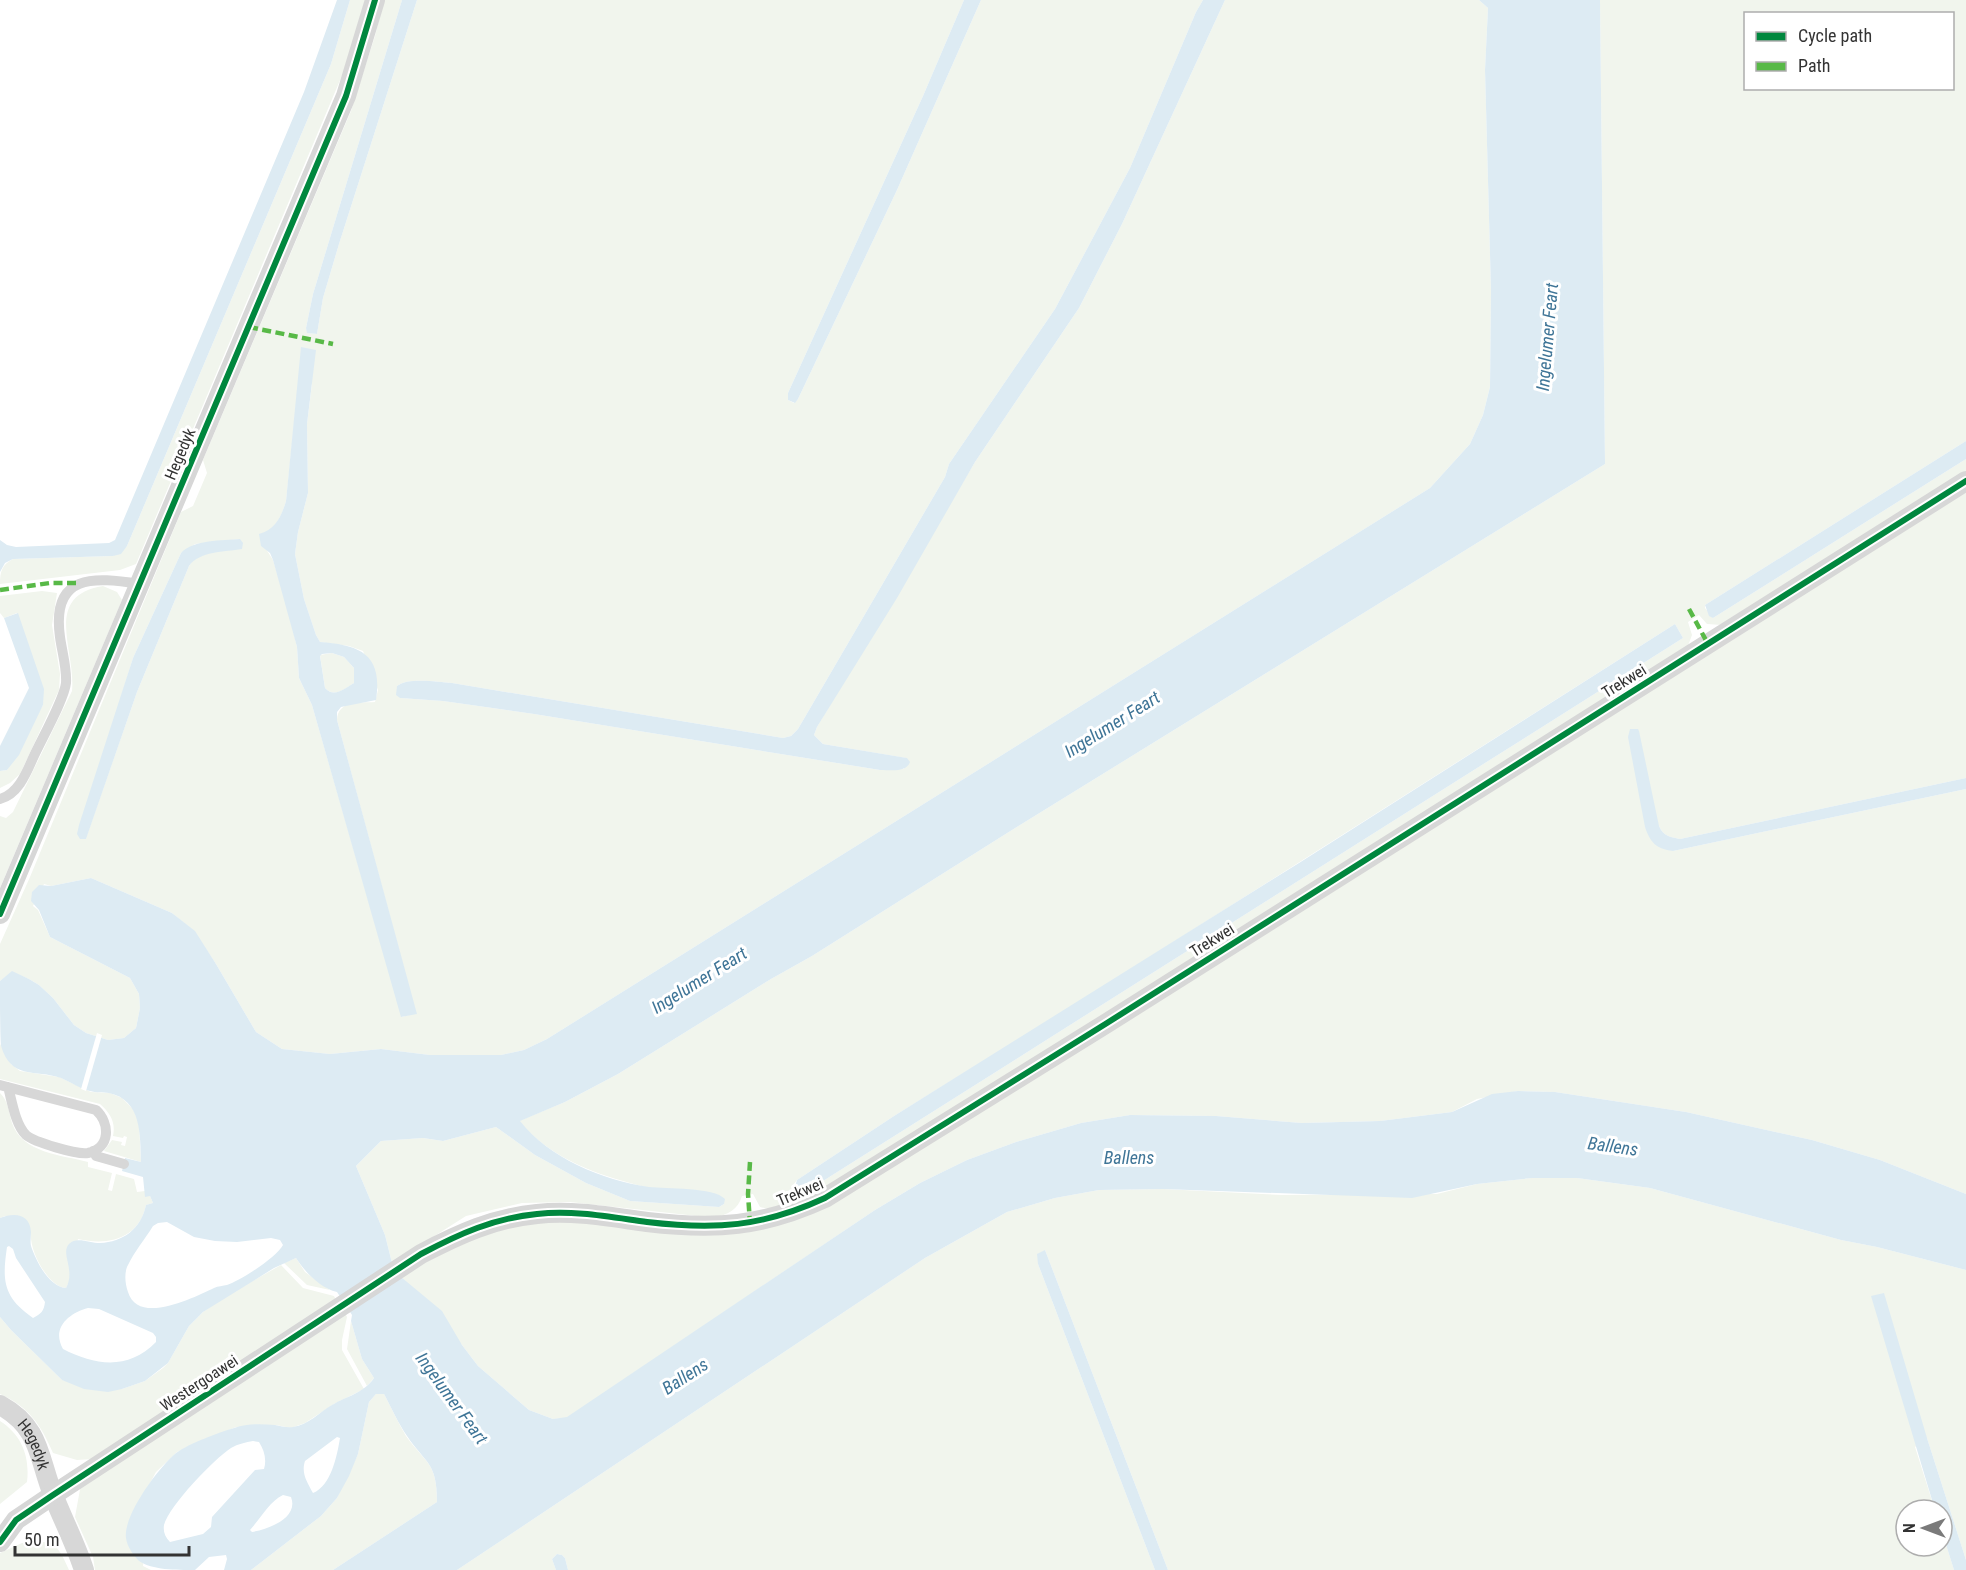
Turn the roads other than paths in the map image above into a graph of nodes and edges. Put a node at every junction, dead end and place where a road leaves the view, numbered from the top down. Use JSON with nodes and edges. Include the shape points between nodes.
{"nodes":[{"id":1,"x":375,"y":0,"type":"edge"},
{"id":2,"x":1966,"y":481,"type":"edge"},
{"id":3,"x":140,"y":584,"type":"junction"},
{"id":4,"x":0,"y":799,"type":"edge"},
{"id":5,"x":0,"y":914,"type":"edge"},
{"id":6,"x":4,"y":1086,"type":"edge"},
{"id":7,"x":93,"y":1151,"type":"junction"},
{"id":8,"x":124,"y":1164,"type":"dead end"},
{"id":9,"x":421,"y":1254,"type":"joint"},
{"id":10,"x":0,"y":1405,"type":"edge"},
{"id":11,"x":53,"y":1494,"type":"junction"},
{"id":12,"x":8,"y":1521,"type":"edge"},
{"id":13,"x":0,"y":1542,"type":"edge"},
{"id":14,"x":84,"y":1570,"type":"edge"}],
"edges":[{"from":1,"to":3,"type":"street","name":"Hegedyk","via":[[346,96]]},
{"from":2,"to":9,"type":"street","name":"Trekwei","via":[[825,1198],[780,1217],[727,1225],[561,1213],[513,1217],[469,1230]]},
{"from":3,"to":4,"type":"lane","via":[[94,579],[80,583],[63,600],[59,624],[66,673],[64,690],[24,778],[9,796]]},
{"from":3,"to":5,"type":"street","name":"Hegedyk"},
{"from":6,"to":7,"type":"lane","via":[[27,1136],[80,1154]]},
{"from":6,"to":7,"type":"lane","via":[[96,1110],[103,1116],[107,1130],[102,1144]]},
{"from":7,"to":8,"type":"lane","via":[[96,1156]]},
{"from":9,"to":11,"type":"street","name":"Westergoawei"},
{"from":10,"to":11,"type":"street","name":"Hegedyk","via":[[27,1425],[39,1448]]},
{"from":11,"to":12,"type":"street","name":"Westergoawei"},
{"from":11,"to":14,"type":"street","name":"Hegedyk"},
{"from":12,"to":13,"type":"street","name":"Westergoawei"}]}
